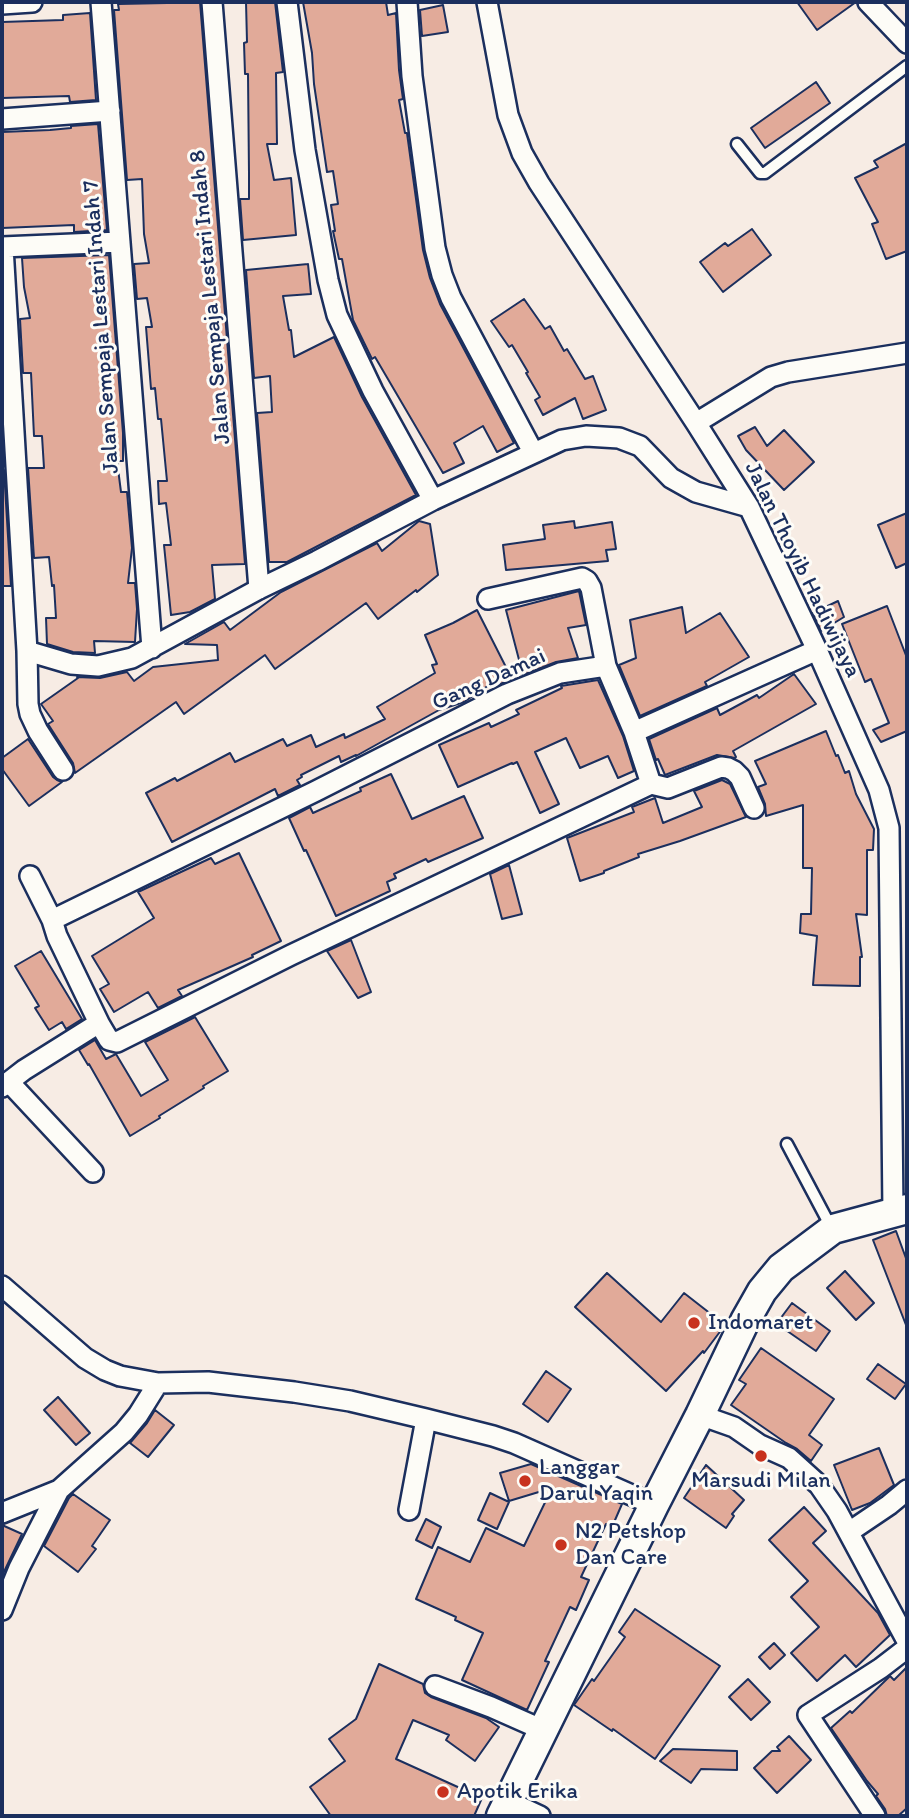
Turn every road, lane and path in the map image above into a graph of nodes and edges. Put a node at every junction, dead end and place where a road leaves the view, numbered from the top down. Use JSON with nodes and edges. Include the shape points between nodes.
{"nodes":[{"id":1,"x":32,"y":2,"type":"edge"},
{"id":2,"x":101,"y":2,"type":"edge"},
{"id":3,"x":212,"y":2,"type":"edge"},
{"id":4,"x":287,"y":2,"type":"edge"},
{"id":5,"x":407,"y":2,"type":"edge"},
{"id":6,"x":487,"y":2,"type":"edge"},
{"id":7,"x":867,"y":2,"type":"edge"},
{"id":8,"x":2,"y":4,"type":"edge"},
{"id":9,"x":907,"y":43,"type":"edge"},
{"id":10,"x":907,"y":65,"type":"edge"},
{"id":11,"x":110,"y":111,"type":"junction"},
{"id":12,"x":2,"y":119,"type":"edge"},
{"id":13,"x":737,"y":144,"type":"dead end"},
{"id":14,"x":120,"y":242,"type":"junction"},
{"id":15,"x":2,"y":247,"type":"edge"},
{"id":16,"x":907,"y":353,"type":"edge"},
{"id":17,"x":696,"y":423,"type":"junction"},
{"id":18,"x":533,"y":452,"type":"junction"},
{"id":19,"x":433,"y":500,"type":"junction"},
{"id":20,"x":749,"y":507,"type":"junction"},
{"id":21,"x":259,"y":589,"type":"junction"},
{"id":22,"x":488,"y":599,"type":"dead end"},
{"id":23,"x":152,"y":648,"type":"junction"},
{"id":24,"x":817,"y":650,"type":"junction"},
{"id":25,"x":27,"y":651,"type":"junction"},
{"id":26,"x":606,"y":666,"type":"junction"},
{"id":27,"x":634,"y":732,"type":"junction"},
{"id":28,"x":62,"y":770,"type":"dead end"},
{"id":29,"x":651,"y":784,"type":"junction"},
{"id":30,"x":754,"y":808,"type":"dead end"},
{"id":31,"x":30,"y":876,"type":"dead end"},
{"id":32,"x":52,"y":920,"type":"junction"},
{"id":33,"x":99,"y":1023,"type":"junction"},
{"id":34,"x":5,"y":1084,"type":"edge"},
{"id":35,"x":787,"y":1144,"type":"dead end"},
{"id":36,"x":93,"y":1172,"type":"dead end"},
{"id":37,"x":900,"y":1211,"type":"edge"},
{"id":38,"x":833,"y":1229,"type":"junction"},
{"id":39,"x":2,"y":1286,"type":"edge"},
{"id":40,"x":158,"y":1383,"type":"junction"},
{"id":41,"x":700,"y":1415,"type":"junction"},
{"id":42,"x":426,"y":1419,"type":"junction"},
{"id":43,"x":59,"y":1490,"type":"junction"},
{"id":44,"x":907,"y":1490,"type":"edge"},
{"id":45,"x":654,"y":1505,"type":"junction"},
{"id":46,"x":409,"y":1510,"type":"dead end"},
{"id":47,"x":2,"y":1513,"type":"edge"},
{"id":48,"x":849,"y":1532,"type":"junction"},
{"id":49,"x":2,"y":1610,"type":"edge"},
{"id":50,"x":907,"y":1641,"type":"edge"},
{"id":51,"x":907,"y":1648,"type":"edge"},
{"id":52,"x":435,"y":1686,"type":"dead end"},
{"id":53,"x":542,"y":1730,"type":"junction"},
{"id":54,"x":504,"y":1808,"type":"edge"},
{"id":55,"x":540,"y":1816,"type":"edge"},
{"id":56,"x":875,"y":1816,"type":"edge"}],
"edges":[{"from":1,"to":8,"type":"street"},
{"from":2,"to":11,"type":"street","name":"Jalan Sempaja Lestari Indah 7"},
{"from":3,"to":21,"type":"street","name":"Jalan Sempaja Lestari Indah 8"},
{"from":4,"to":19,"type":"street","via":[[305,150],[337,315]]},
{"from":5,"to":18,"type":"street","via":[[412,76],[442,275]]},
{"from":6,"to":17,"type":"street","name":"Jalan Thoyib Hadiwijaya","via":[[508,115],[522,153]]},
{"from":7,"to":9,"type":"street"},
{"from":10,"to":13,"type":"lane","via":[[765,173],[760,173]]},
{"from":11,"to":12,"type":"street"},
{"from":11,"to":14,"type":"street","name":"Jalan Sempaja Lestari Indah 7"},
{"from":14,"to":15,"type":"street"},
{"from":14,"to":23,"type":"street","name":"Jalan Sempaja Lestari Indah 7"},
{"from":15,"to":25,"type":"street"},
{"from":16,"to":17,"type":"street","via":[[771,377]]},
{"from":17,"to":20,"type":"street","name":"Jalan Thoyib Hadiwijaya"},
{"from":18,"to":19,"type":"street"},
{"from":18,"to":20,"type":"street","via":[[586,436],[619,438],[640,446],[671,478],[696,492]]},
{"from":19,"to":21,"type":"street"},
{"from":20,"to":24,"type":"street","name":"Jalan Thoyib Hadiwijaya"},
{"from":21,"to":23,"type":"street"},
{"from":22,"to":26,"type":"street","via":[[582,578],[591,588]]},
{"from":23,"to":25,"type":"street","via":[[98,666],[71,664]]},
{"from":24,"to":27,"type":"street"},
{"from":24,"to":37,"type":"street","name":"Jalan Thoyib Hadiwijaya","via":[[879,790],[889,828]]},
{"from":25,"to":28,"type":"street","via":[[30,714]]},
{"from":26,"to":27,"type":"street"},
{"from":26,"to":32,"type":"street","name":"Gang Damai","via":[[560,673],[507,694]]},
{"from":27,"to":29,"type":"street"},
{"from":29,"to":30,"type":"street","via":[[668,788],[728,768],[740,777]]},
{"from":29,"to":33,"type":"street","via":[[117,1042],[109,1040]]},
{"from":31,"to":32,"type":"street"},
{"from":32,"to":33,"type":"street"},
{"from":33,"to":34,"type":"street"},
{"from":34,"to":36,"type":"street"},
{"from":35,"to":38,"type":"lane"},
{"from":37,"to":38,"type":"street"},
{"from":38,"to":41,"type":"street","via":[[780,1268],[762,1291]]},
{"from":39,"to":40,"type":"street","via":[[95,1364],[120,1376]]},
{"from":40,"to":42,"type":"street","via":[[208,1382],[294,1392]]},
{"from":40,"to":43,"type":"street","via":[[124,1432]]},
{"from":41,"to":45,"type":"street"},
{"from":41,"to":48,"type":"street","via":[[734,1427],[789,1458],[818,1485]]},
{"from":42,"to":45,"type":"street","via":[[513,1443]]},
{"from":42,"to":46,"type":"street"},
{"from":43,"to":47,"type":"street"},
{"from":43,"to":49,"type":"street"},
{"from":44,"to":48,"type":"street"},
{"from":45,"to":53,"type":"street"},
{"from":48,"to":50,"type":"street"},
{"from":51,"to":56,"type":"street","via":[[808,1715]]},
{"from":52,"to":53,"type":"street"},
{"from":53,"to":54,"type":"street"},
{"from":54,"to":55,"type":"street"}]}
